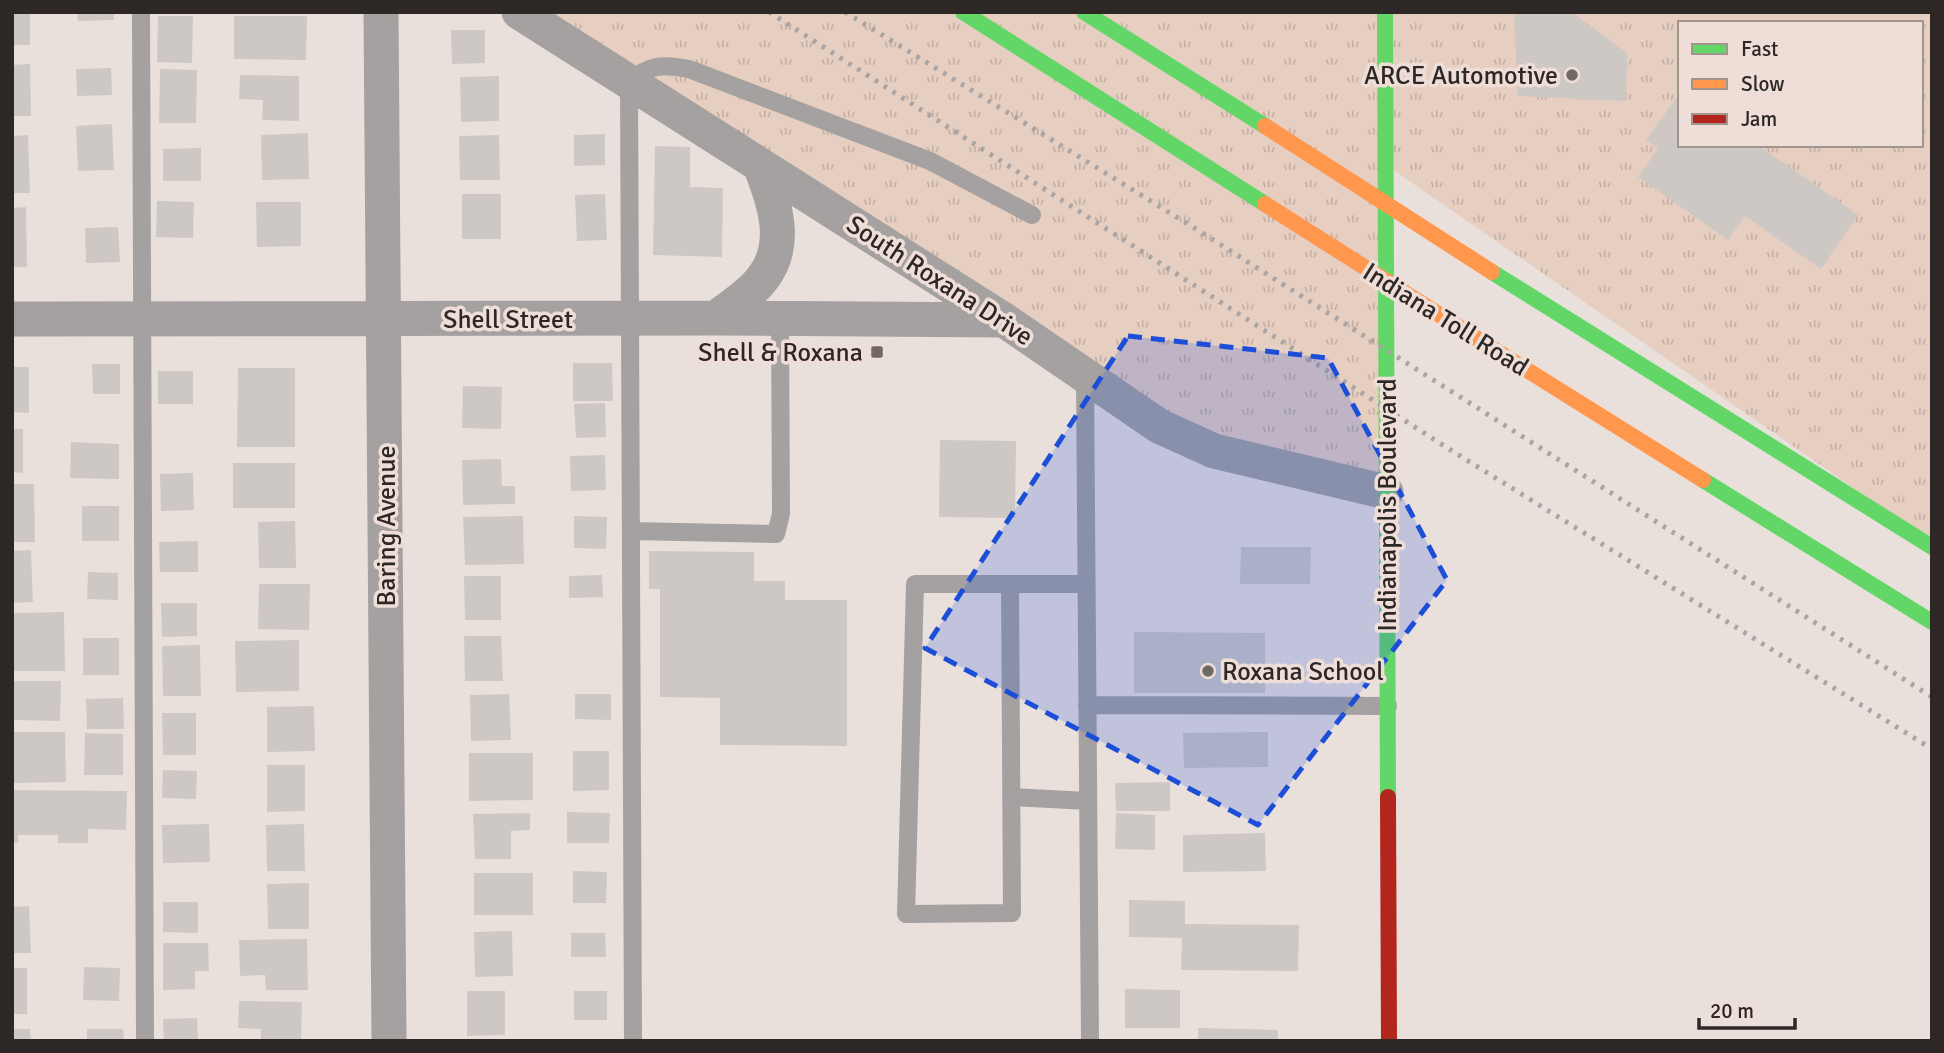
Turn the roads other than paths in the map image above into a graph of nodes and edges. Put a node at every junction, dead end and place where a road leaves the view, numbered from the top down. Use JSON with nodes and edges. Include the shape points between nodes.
{"nodes":[{"id":1,"x":141,"y":12,"type":"edge"},
{"id":2,"x":381,"y":12,"type":"edge"},
{"id":3,"x":519,"y":12,"type":"edge"},
{"id":4,"x":963,"y":12,"type":"edge"},
{"id":5,"x":1084,"y":12,"type":"edge"},
{"id":6,"x":1385,"y":12,"type":"edge"},
{"id":7,"x":629,"y":82,"type":"junction"},
{"id":8,"x":760,"y":165,"type":"junction"},
{"id":9,"x":1032,"y":215,"type":"dead end"},
{"id":10,"x":716,"y":318,"type":"junction"},
{"id":11,"x":780,"y":318,"type":"junction"},
{"id":12,"x":12,"y":319,"type":"edge"},
{"id":13,"x":143,"y":319,"type":"junction"},
{"id":14,"x":384,"y":319,"type":"junction"},
{"id":15,"x":631,"y":320,"type":"junction"},
{"id":16,"x":1004,"y":320,"type":"junction"},
{"id":17,"x":1085,"y":375,"type":"junction"},
{"id":18,"x":1386,"y":492,"type":"junction"},
{"id":19,"x":631,"y":531,"type":"junction"},
{"id":20,"x":1932,"y":547,"type":"edge"},
{"id":21,"x":1010,"y":584,"type":"junction"},
{"id":22,"x":1086,"y":584,"type":"junction"},
{"id":23,"x":1932,"y":622,"type":"edge"},
{"id":24,"x":1087,"y":705,"type":"junction"},
{"id":25,"x":1388,"y":706,"type":"junction"},
{"id":26,"x":1011,"y":797,"type":"junction"},
{"id":27,"x":1088,"y":801,"type":"junction"},
{"id":28,"x":145,"y":1041,"type":"edge"},
{"id":29,"x":389,"y":1041,"type":"edge"},
{"id":30,"x":633,"y":1041,"type":"edge"},
{"id":31,"x":1090,"y":1041,"type":"edge"},
{"id":32,"x":1389,"y":1041,"type":"edge"}],
"edges":[{"from":1,"to":13,"type":"lane"},
{"from":2,"to":14,"type":"street","name":"Baring Avenue"},
{"from":3,"to":7,"type":"street","name":"South Roxana Drive"},
{"from":4,"to":23,"type":"main road","name":"Indiana Toll Road","bridge":true},
{"from":5,"to":20,"type":"main road","bridge":true},
{"from":6,"to":18,"type":"main road","name":"Indianapolis Boulevard"},
{"from":7,"to":8,"type":"street","name":"South Roxana Drive"},
{"from":7,"to":9,"type":"lane","via":[[649,68],[689,69],[930,161]]},
{"from":7,"to":15,"type":"lane"},
{"from":8,"to":10,"type":"street","via":[[775,209],[775,253],[762,280]]},
{"from":8,"to":16,"type":"street","name":"South Roxana Drive"},
{"from":10,"to":11,"type":"street","name":"Shell Street"},
{"from":10,"to":15,"type":"street","name":"Shell Street"},
{"from":11,"to":16,"type":"street","name":"Shell Street"},
{"from":11,"to":19,"type":"lane","via":[[781,514],[776,534]]},
{"from":12,"to":13,"type":"street","name":"Shell Street"},
{"from":13,"to":14,"type":"street","name":"Shell Street"},
{"from":13,"to":28,"type":"lane"},
{"from":14,"to":15,"type":"street","name":"Shell Street"},
{"from":14,"to":29,"type":"street","name":"Baring Avenue"},
{"from":15,"to":19,"type":"lane"},
{"from":16,"to":17,"type":"street","name":"South Roxana Drive"},
{"from":17,"to":18,"type":"street","name":"South Roxana Drive","via":[[1159,426],[1214,451]]},
{"from":17,"to":22,"type":"lane"},
{"from":18,"to":25,"type":"main road","name":"Indianapolis Boulevard"},
{"from":19,"to":30,"type":"lane"},
{"from":21,"to":22,"type":"lane"},
{"from":21,"to":26,"type":"lane"},
{"from":21,"to":26,"type":"lane","via":[[915,584],[906,914],[1012,913]]},
{"from":22,"to":24,"type":"lane"},
{"from":24,"to":25,"type":"lane"},
{"from":24,"to":27,"type":"lane"},
{"from":25,"to":32,"type":"main road","name":"Indianapolis Boulevard"},
{"from":26,"to":27,"type":"lane"},
{"from":27,"to":31,"type":"lane"}]}
